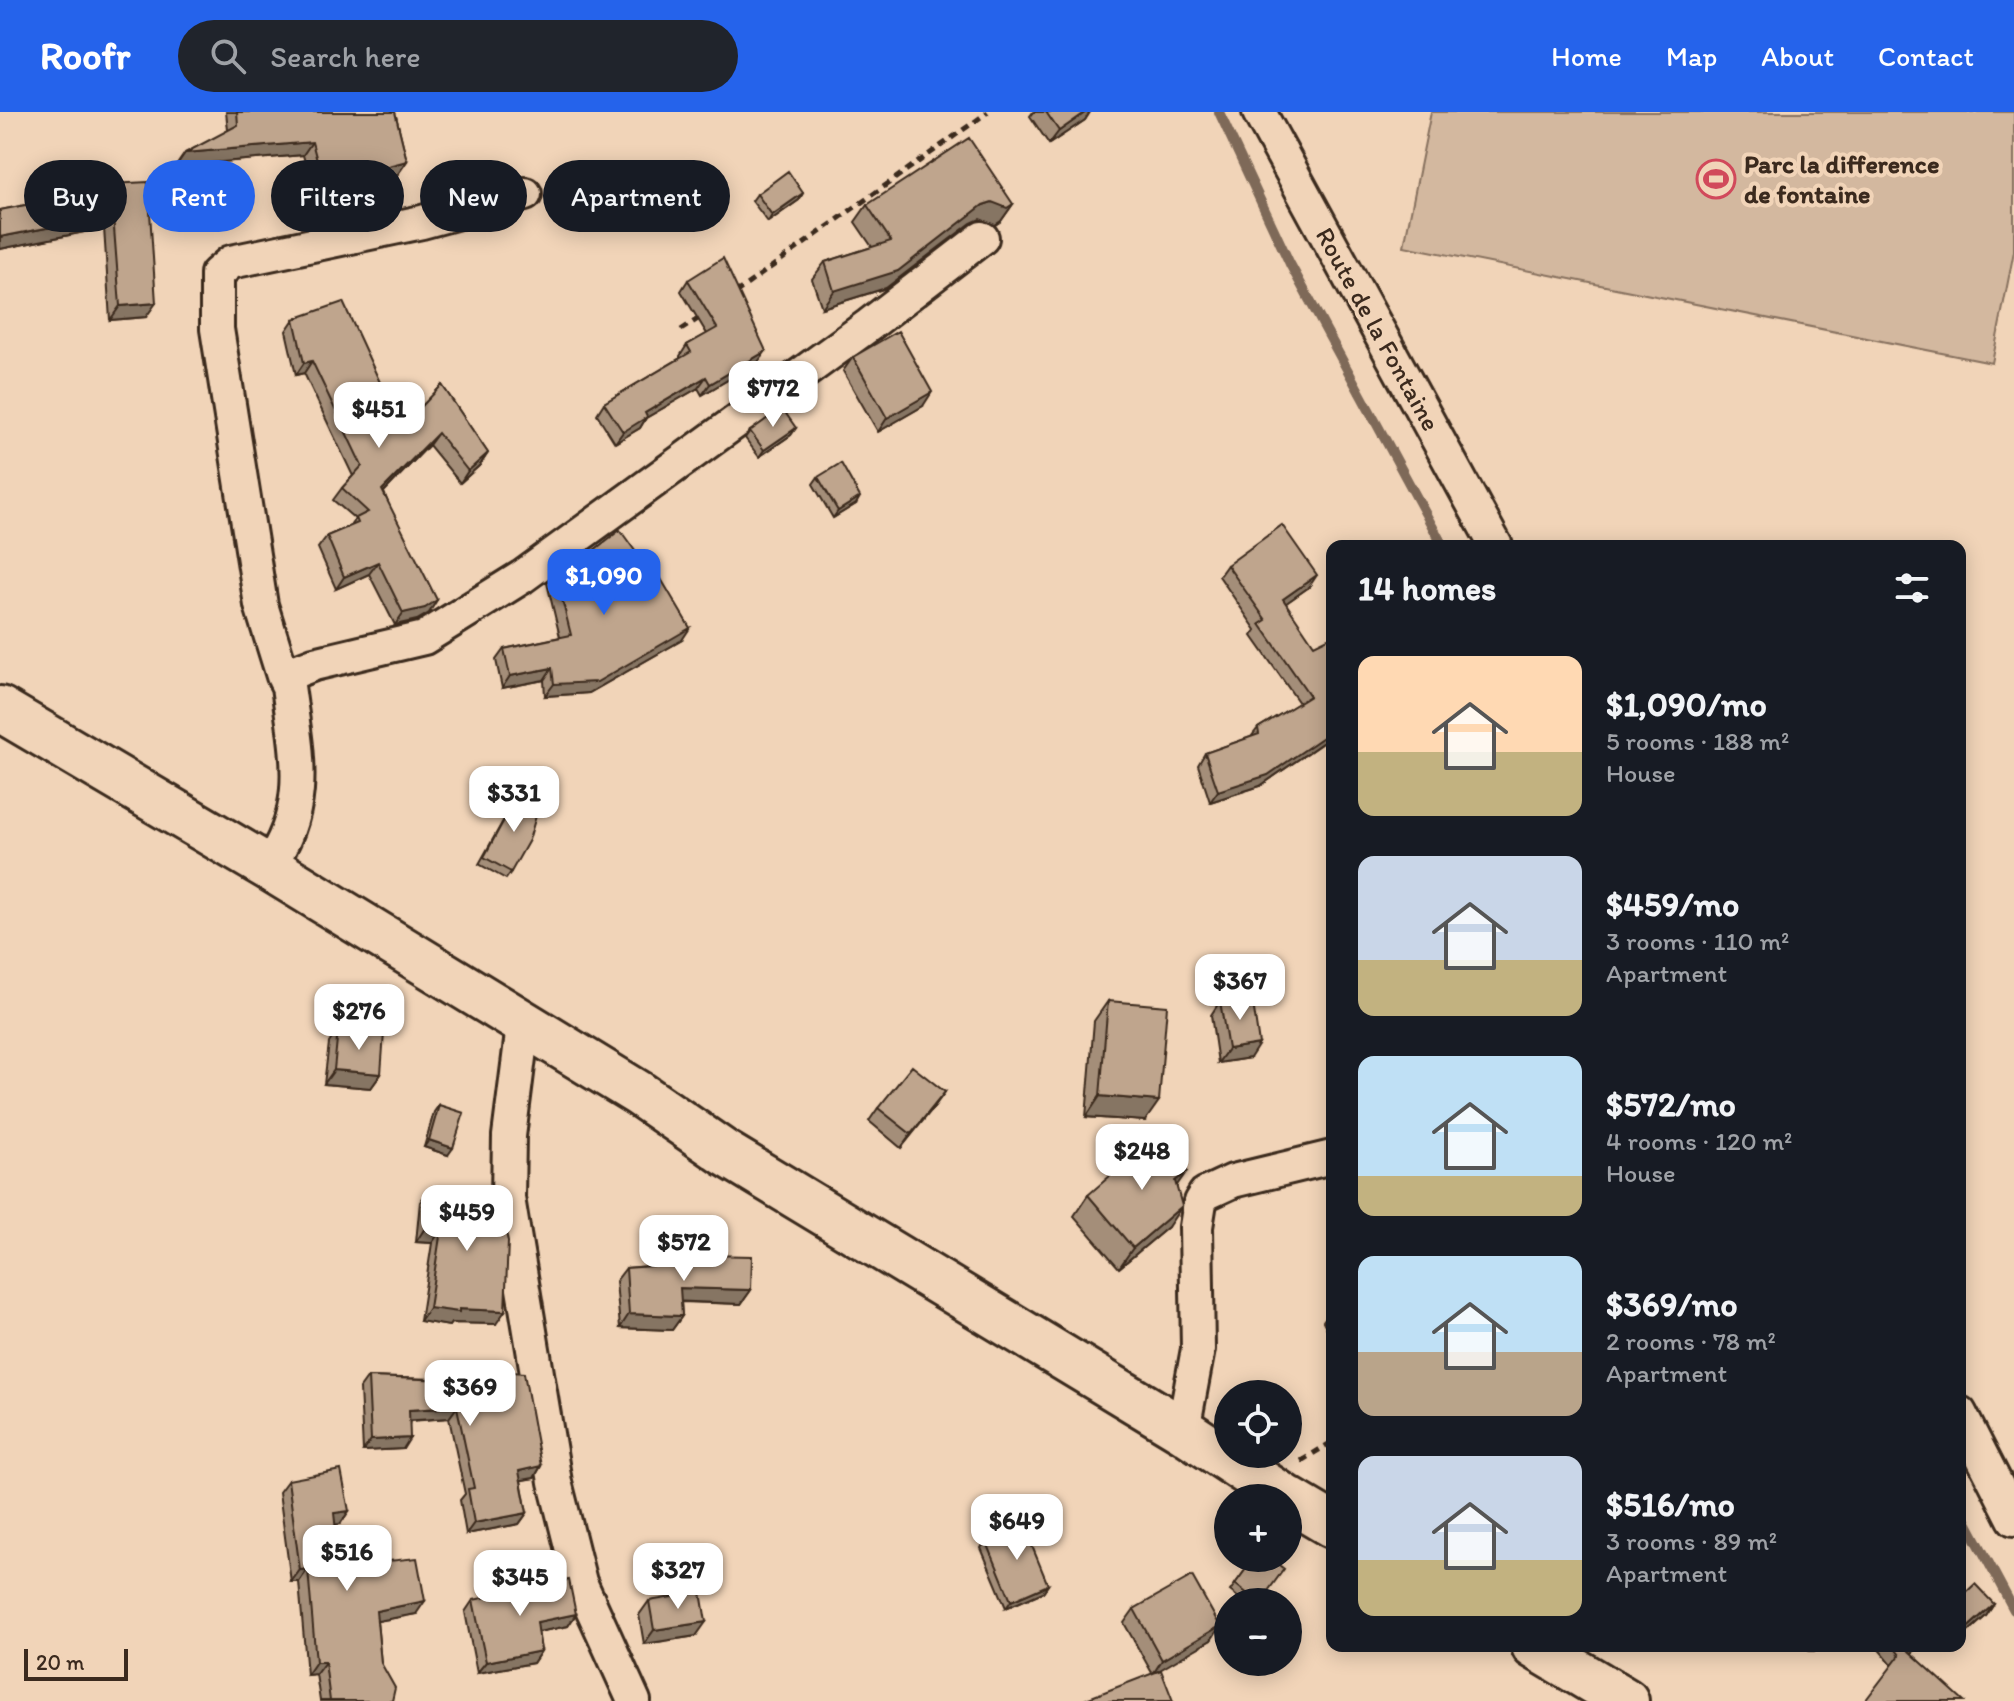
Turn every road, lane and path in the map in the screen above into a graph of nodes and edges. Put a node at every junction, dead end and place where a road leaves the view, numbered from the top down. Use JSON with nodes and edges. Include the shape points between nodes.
{"nodes":[{"id":1,"x":988,"y":112,"type":"edge"},
{"id":2,"x":1259,"y":112,"type":"edge"},
{"id":3,"x":420,"y":222,"type":"edge"},
{"id":4,"x":982,"y":238,"type":"dead end"},
{"id":5,"x":727,"y":298,"type":"edge"},
{"id":6,"x":704,"y":314,"type":"edge"},
{"id":7,"x":681,"y":330,"type":"dead end"},
{"id":8,"x":1493,"y":540,"type":"edge"},
{"id":9,"x":286,"y":681,"type":"junction"},
{"id":10,"x":0,"y":709,"type":"edge"},
{"id":11,"x":268,"y":867,"type":"junction"},
{"id":12,"x":523,"y":1026,"type":"junction"},
{"id":13,"x":1326,"y":1158,"type":"edge"},
{"id":14,"x":1966,"y":1425,"type":"edge"},
{"id":15,"x":1183,"y":1430,"type":"junction"},
{"id":16,"x":1266,"y":1484,"type":"edge"},
{"id":17,"x":1302,"y":1507,"type":"edge"},
{"id":18,"x":2014,"y":1519,"type":"edge"},
{"id":19,"x":1326,"y":1521,"type":"edge"},
{"id":20,"x":1544,"y":1652,"type":"edge"},
{"id":21,"x":634,"y":1701,"type":"edge"},
{"id":22,"x":1626,"y":1701,"type":"edge"}],
"edges":[{"from":1,"to":5,"type":"path"},
{"from":2,"to":8,"type":"street","name":"Route de la Fontaine"},
{"from":3,"to":9,"type":"street","via":[[231,262],[217,274],[217,329],[261,605]]},
{"from":4,"to":9,"type":"street","via":[[522,577],[424,638],[314,664]]},
{"from":6,"to":7,"type":"path"},
{"from":9,"to":11,"type":"street","via":[[298,799],[292,827]]},
{"from":10,"to":11,"type":"main road"},
{"from":11,"to":12,"type":"main road"},
{"from":12,"to":15,"type":"main road"},
{"from":12,"to":21,"type":"street","via":[[509,1136],[508,1198],[555,1482],[580,1582]]},
{"from":13,"to":15,"type":"street","via":[[1233,1181],[1205,1194],[1200,1202],[1198,1349]]},
{"from":14,"to":18,"type":"street"},
{"from":15,"to":16,"type":"main road"},
{"from":17,"to":19,"type":"main road"},
{"from":20,"to":22,"type":"main road"}]}
